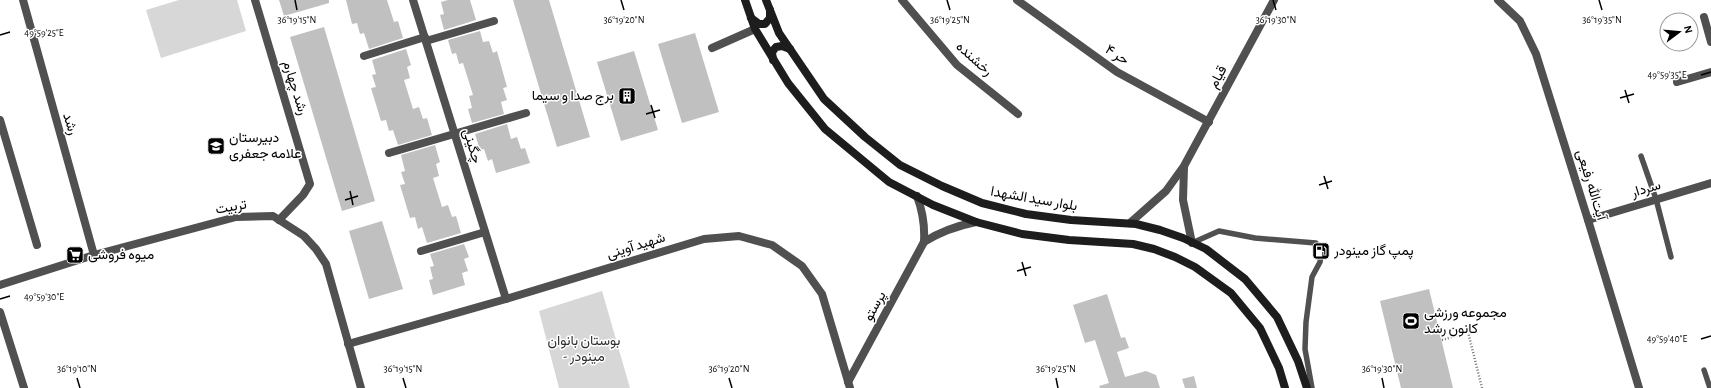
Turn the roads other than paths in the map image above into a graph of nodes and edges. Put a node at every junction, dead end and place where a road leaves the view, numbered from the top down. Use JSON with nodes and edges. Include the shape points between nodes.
{"nodes":[{"id":1,"x":23,"y":0,"type":"edge"},
{"id":2,"x":255,"y":0,"type":"edge"},
{"id":3,"x":413,"y":0,"type":"edge"},
{"id":4,"x":745,"y":0,"type":"edge"},
{"id":5,"x":766,"y":0,"type":"edge"},
{"id":6,"x":902,"y":0,"type":"edge"},
{"id":7,"x":1017,"y":0,"type":"edge"},
{"id":8,"x":1274,"y":0,"type":"edge"},
{"id":9,"x":1498,"y":0,"type":"edge"},
{"id":10,"x":770,"y":9,"type":"junction"},
{"id":11,"x":1704,"y":17,"type":"dead end"},
{"id":12,"x":752,"y":18,"type":"junction"},
{"id":13,"x":494,"y":21,"type":"dead end"},
{"id":14,"x":755,"y":29,"type":"junction"},
{"id":15,"x":425,"y":39,"type":"junction"},
{"id":16,"x":1711,"y":42,"type":"edge"},
{"id":17,"x":712,"y":48,"type":"dead end"},
{"id":18,"x":790,"y":50,"type":"junction"},
{"id":19,"x":364,"y":56,"type":"dead end"},
{"id":20,"x":773,"y":62,"type":"junction"},
{"id":21,"x":1711,"y":72,"type":"edge"},
{"id":22,"x":1678,"y":82,"type":"dead end"},
{"id":23,"x":526,"y":113,"type":"dead end"},
{"id":24,"x":1018,"y":114,"type":"dead end"},
{"id":25,"x":0,"y":120,"type":"edge"},
{"id":26,"x":1209,"y":122,"type":"junction"},
{"id":27,"x":455,"y":133,"type":"junction"},
{"id":28,"x":389,"y":153,"type":"dead end"},
{"id":29,"x":1641,"y":156,"type":"dead end"},
{"id":30,"x":1184,"y":166,"type":"junction"},
{"id":31,"x":1711,"y":183,"type":"edge"},
{"id":32,"x":917,"y":196,"type":"junction"},
{"id":33,"x":1656,"y":199,"type":"junction"},
{"id":34,"x":279,"y":220,"type":"junction"},
{"id":35,"x":1588,"y":220,"type":"junction"},
{"id":36,"x":976,"y":222,"type":"junction"},
{"id":37,"x":1130,"y":223,"type":"junction"},
{"id":38,"x":485,"y":232,"type":"junction"},
{"id":39,"x":924,"y":242,"type":"junction"},
{"id":40,"x":1192,"y":243,"type":"junction"},
{"id":41,"x":37,"y":245,"type":"dead end"},
{"id":42,"x":421,"y":251,"type":"dead end"},
{"id":43,"x":94,"y":255,"type":"junction"},
{"id":44,"x":1671,"y":256,"type":"dead end"},
{"id":45,"x":0,"y":285,"type":"edge"},
{"id":46,"x":506,"y":299,"type":"junction"},
{"id":47,"x":0,"y":312,"type":"edge"},
{"id":48,"x":348,"y":344,"type":"junction"},
{"id":49,"x":1704,"y":370,"type":"dead end"},
{"id":50,"x":849,"y":385,"type":"edge"},
{"id":51,"x":24,"y":388,"type":"edge"},
{"id":52,"x":361,"y":388,"type":"edge"},
{"id":53,"x":1285,"y":388,"type":"edge"},
{"id":54,"x":1307,"y":388,"type":"edge"},
{"id":55,"x":1312,"y":388,"type":"edge"},
{"id":56,"x":1639,"y":388,"type":"edge"},
{"id":57,"x":1710,"y":388,"type":"edge"}],
"edges":[{"from":1,"to":43,"type":"street","name":"رشد"},
{"from":2,"to":34,"type":"street","name":"رشد چهارم","via":[[310,184]]},
{"from":3,"to":15,"type":"street","name":"چگینی"},
{"from":4,"to":12,"type":"main road"},
{"from":5,"to":10,"type":"main road","name":"بلوار سید الشهدا"},
{"from":6,"to":24,"type":"street","name":"رخشنده","via":[[957,65]]},
{"from":7,"to":26,"type":"street","name":"حر ۴","via":[[1117,72]]},
{"from":8,"to":26,"type":"street","name":"قیام"},
{"from":9,"to":35,"type":"street","name":"آیت‌الله رفیعی","via":[[1520,21],[1536,54]]},
{"from":10,"to":12,"type":"main road","via":[[770,18],[765,24],[759,24]]},
{"from":10,"to":18,"type":"main road","name":"بلوار سید الشهدا","via":[[779,33]]},
{"from":11,"to":16,"type":"street"},
{"from":12,"to":14,"type":"main road"},
{"from":13,"to":15,"type":"street"},
{"from":14,"to":17,"type":"street"},
{"from":14,"to":20,"type":"main road"},
{"from":15,"to":19,"type":"street"},
{"from":15,"to":27,"type":"street","name":"چگینی"},
{"from":18,"to":20,"type":"main road","via":[[782,46],[776,47],[772,52]]},
{"from":18,"to":37,"type":"main road","name":"بلوار سید الشهدا","via":[[824,99],[900,165],[982,203],[1026,214],[1071,220]]},
{"from":20,"to":32,"type":"main road","via":[[825,129],[889,182]]},
{"from":21,"to":22,"type":"street"},
{"from":23,"to":27,"type":"street"},
{"from":25,"to":41,"type":"street"},
{"from":26,"to":30,"type":"street","name":"قیام"},
{"from":27,"to":28,"type":"street"},
{"from":27,"to":38,"type":"street","name":"چگینی"},
{"from":29,"to":33,"type":"lane"},
{"from":30,"to":37,"type":"street","name":"قیام","via":[[1166,191]]},
{"from":30,"to":40,"type":"street","name":"قیام","via":[[1183,200]]},
{"from":31,"to":33,"type":"street","name":"سردار"},
{"from":32,"to":36,"type":"main road"},
{"from":32,"to":39,"type":"street","name":"پرستو","via":[[923,211]]},
{"from":33,"to":35,"type":"street","name":"سردار"},
{"from":33,"to":44,"type":"lane"},
{"from":34,"to":43,"type":"street","name":"تربیت","via":[[273,216],[236,217]]},
{"from":34,"to":48,"type":"street","name":"تربیت","via":[[304,236],[326,264]]},
{"from":35,"to":56,"type":"street","name":"آیت‌الله رفیعی"},
{"from":36,"to":39,"type":"street","via":[[940,232]]},
{"from":36,"to":53,"type":"main road","via":[[1022,234],[1132,244],[1161,252],[1195,266],[1231,294],[1260,328],[1279,368]]},
{"from":37,"to":40,"type":"main road","name":"بلوار سید الشهدا","via":[[1160,230]]},
{"from":38,"to":42,"type":"street"},
{"from":38,"to":46,"type":"street","name":"چگینی"},
{"from":39,"to":50,"type":"street","name":"پرستو"},
{"from":40,"to":54,"type":"main road","name":"بلوار سید الشهدا","via":[[1206,249],[1245,279],[1277,317],[1298,361]]},
{"from":40,"to":55,"type":"lane","via":[[1219,231],[1255,238],[1316,243],[1321,255],[1312,277],[1305,349]]},
{"from":43,"to":45,"type":"street","name":"تربیت"},
{"from":46,"to":48,"type":"street","name":"شهید آوینی"},
{"from":46,"to":50,"type":"street","name":"شهید آوینی","via":[[704,239],[739,236],[772,245],[802,266],[822,294]]},
{"from":47,"to":51,"type":"street"},
{"from":48,"to":52,"type":"street","name":"تربیت"},
{"from":49,"to":57,"type":"lane"}]}
